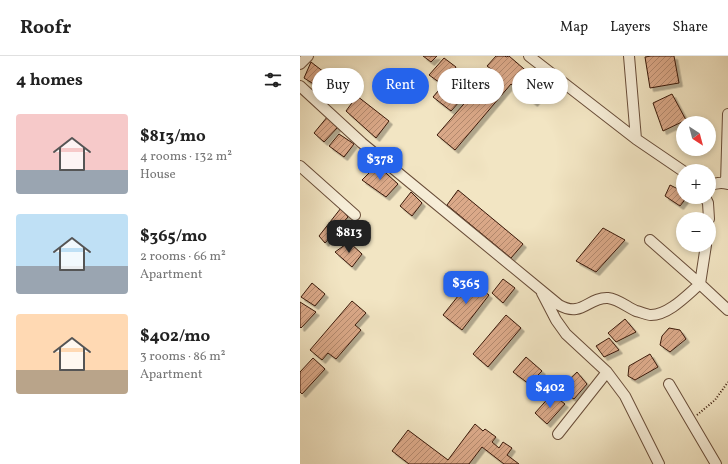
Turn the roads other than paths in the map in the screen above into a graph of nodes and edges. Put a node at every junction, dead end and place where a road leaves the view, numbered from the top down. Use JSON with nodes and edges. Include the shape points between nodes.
{"nodes":[{"id":1,"x":308,"y":56,"type":"edge"},
{"id":2,"x":528,"y":56,"type":"edge"},
{"id":3,"x":628,"y":56,"type":"edge"},
{"id":4,"x":300,"y":64,"type":"edge"},
{"id":5,"x":300,"y":86,"type":"edge"},
{"id":6,"x":728,"y":114,"type":"edge"},
{"id":7,"x":636,"y":139,"type":"junction"},
{"id":8,"x":300,"y":166,"type":"edge"},
{"id":9,"x":676,"y":166,"type":"edge"},
{"id":10,"x":716,"y":184,"type":"edge"},
{"id":11,"x":727,"y":184,"type":"edge"},
{"id":12,"x":355,"y":215,"type":"dead end"},
{"id":13,"x":650,"y":240,"type":"dead end"},
{"id":14,"x":705,"y":252,"type":"edge"},
{"id":15,"x":700,"y":284,"type":"junction"},
{"id":16,"x":541,"y":290,"type":"junction"},
{"id":17,"x":728,"y":310,"type":"edge"},
{"id":18,"x":607,"y":372,"type":"junction"},
{"id":19,"x":669,"y":384,"type":"dead end"},
{"id":20,"x":558,"y":434,"type":"dead end"},
{"id":21,"x":659,"y":464,"type":"edge"},
{"id":22,"x":716,"y":464,"type":"edge"}],
"edges":[{"from":1,"to":4,"type":"street"},
{"from":2,"to":7,"type":"street"},
{"from":3,"to":7,"type":"street"},
{"from":5,"to":16,"type":"street","via":[[362,143]]},
{"from":6,"to":11,"type":"street"},
{"from":7,"to":9,"type":"street"},
{"from":8,"to":12,"type":"street"},
{"from":10,"to":11,"type":"street"},
{"from":13,"to":15,"type":"street"},
{"from":14,"to":15,"type":"street"},
{"from":15,"to":16,"type":"street","via":[[677,304],[664,312],[652,315],[607,298],[580,308],[567,309]]},
{"from":15,"to":17,"type":"street"},
{"from":16,"to":18,"type":"street","via":[[566,334]]},
{"from":18,"to":20,"type":"street"},
{"from":18,"to":21,"type":"street","via":[[625,396]]},
{"from":19,"to":22,"type":"street"}]}
